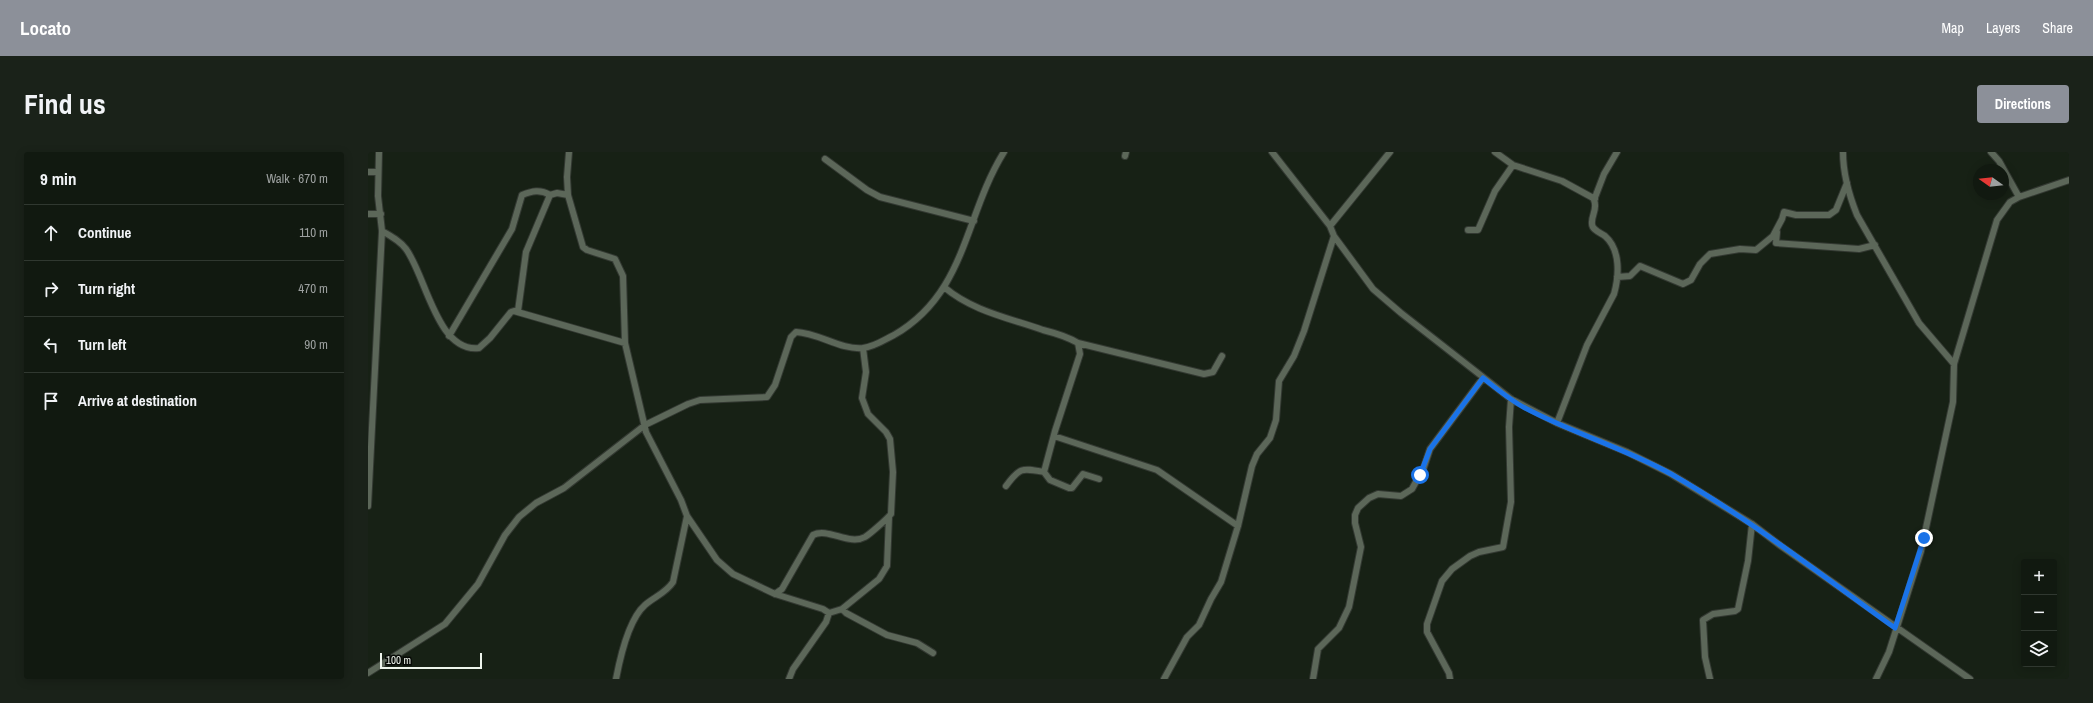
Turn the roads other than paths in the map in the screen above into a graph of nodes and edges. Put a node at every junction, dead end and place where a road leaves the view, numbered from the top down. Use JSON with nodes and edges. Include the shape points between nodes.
{"nodes":[{"id":1,"x":379,"y":152,"type":"edge"},
{"id":2,"x":569,"y":152,"type":"edge"},
{"id":3,"x":1004,"y":152,"type":"edge"},
{"id":4,"x":1272,"y":152,"type":"edge"},
{"id":5,"x":1390,"y":152,"type":"edge"},
{"id":6,"x":1495,"y":152,"type":"edge"},
{"id":7,"x":1617,"y":152,"type":"edge"},
{"id":8,"x":1843,"y":152,"type":"edge"},
{"id":9,"x":1991,"y":152,"type":"edge"},
{"id":10,"x":824,"y":158,"type":"dead end"},
{"id":11,"x":1513,"y":165,"type":"junction"},
{"id":12,"x":368,"y":172,"type":"edge"},
{"id":13,"x":378,"y":172,"type":"junction"},
{"id":14,"x":2069,"y":180,"type":"edge"},
{"id":15,"x":1847,"y":184,"type":"junction"},
{"id":16,"x":568,"y":194,"type":"junction"},
{"id":17,"x":550,"y":195,"type":"junction"},
{"id":18,"x":2019,"y":197,"type":"junction"},
{"id":19,"x":1595,"y":199,"type":"junction"},
{"id":20,"x":368,"y":214,"type":"edge"},
{"id":21,"x":381,"y":214,"type":"junction"},
{"id":22,"x":974,"y":221,"type":"junction"},
{"id":23,"x":1330,"y":226,"type":"junction"},
{"id":24,"x":1778,"y":228,"type":"junction"},
{"id":25,"x":1468,"y":230,"type":"dead end"},
{"id":26,"x":382,"y":231,"type":"junction"},
{"id":27,"x":1334,"y":236,"type":"junction"},
{"id":28,"x":1875,"y":245,"type":"junction"},
{"id":29,"x":1617,"y":277,"type":"junction"},
{"id":30,"x":944,"y":287,"type":"junction"},
{"id":31,"x":518,"y":311,"type":"junction"},
{"id":32,"x":449,"y":336,"type":"junction"},
{"id":33,"x":626,"y":343,"type":"junction"},
{"id":34,"x":1078,"y":343,"type":"junction"},
{"id":35,"x":863,"y":348,"type":"junction"},
{"id":36,"x":1222,"y":356,"type":"dead end"},
{"id":37,"x":1954,"y":364,"type":"junction"},
{"id":38,"x":1483,"y":378,"type":"junction"},
{"id":39,"x":1511,"y":399,"type":"junction"},
{"id":40,"x":1557,"y":423,"type":"junction"},
{"id":41,"x":645,"y":425,"type":"junction"},
{"id":42,"x":1054,"y":436,"type":"junction"},
{"id":43,"x":1044,"y":472,"type":"junction"},
{"id":44,"x":1099,"y":479,"type":"dead end"},
{"id":45,"x":1006,"y":486,"type":"dead end"},
{"id":46,"x":368,"y":506,"type":"edge"},
{"id":47,"x":687,"y":516,"type":"junction"},
{"id":48,"x":889,"y":517,"type":"junction"},
{"id":49,"x":1752,"y":524,"type":"junction"},
{"id":50,"x":1238,"y":526,"type":"junction"},
{"id":51,"x":775,"y":594,"type":"junction"},
{"id":52,"x":842,"y":609,"type":"junction"},
{"id":53,"x":829,"y":614,"type":"junction"},
{"id":54,"x":1895,"y":628,"type":"junction"},
{"id":55,"x":933,"y":654,"type":"dead end"},
{"id":56,"x":368,"y":673,"type":"edge"},
{"id":57,"x":616,"y":679,"type":"edge"},
{"id":58,"x":789,"y":679,"type":"edge"},
{"id":59,"x":1164,"y":679,"type":"edge"},
{"id":60,"x":1313,"y":679,"type":"edge"},
{"id":61,"x":1450,"y":679,"type":"edge"},
{"id":62,"x":1710,"y":679,"type":"edge"},
{"id":63,"x":1876,"y":679,"type":"edge"},
{"id":64,"x":1970,"y":679,"type":"edge"}],
"edges":[{"from":1,"to":13,"type":"street"},
{"from":2,"to":16,"type":"street"},
{"from":3,"to":22,"type":"street"},
{"from":4,"to":23,"type":"street"},
{"from":5,"to":23,"type":"street"},
{"from":6,"to":11,"type":"street"},
{"from":7,"to":19,"type":"street","via":[[1604,174]]},
{"from":8,"to":15,"type":"street"},
{"from":9,"to":18,"type":"street","via":[[1999,161]]},
{"from":10,"to":22,"type":"street","via":[[866,190],[880,197]]},
{"from":11,"to":19,"type":"street","via":[[1562,181]]},
{"from":11,"to":25,"type":"street","via":[[1495,191],[1478,230]]},
{"from":12,"to":13,"type":"street"},
{"from":13,"to":21,"type":"street"},
{"from":14,"to":18,"type":"street"},
{"from":15,"to":24,"type":"street","via":[[1836,210],[1830,215],[1796,215],[1784,212]]},
{"from":15,"to":28,"type":"street","via":[[1857,215]]},
{"from":16,"to":17,"type":"street"},
{"from":16,"to":33,"type":"street","via":[[584,249],[610,256],[618,263],[623,276],[625,295]]},
{"from":17,"to":31,"type":"street","via":[[526,252]]},
{"from":17,"to":32,"type":"street","via":[[533,190],[522,194],[512,229]]},
{"from":18,"to":37,"type":"street","via":[[2010,202],[1997,220]]},
{"from":19,"to":29,"type":"street","via":[[1592,225],[1609,240],[1614,249],[1617,258]]},
{"from":20,"to":21,"type":"street"},
{"from":21,"to":26,"type":"street"},
{"from":22,"to":30,"type":"street","via":[[955,270]]},
{"from":23,"to":27,"type":"street"},
{"from":24,"to":28,"type":"street","via":[[1776,242],[1859,249]]},
{"from":24,"to":29,"type":"street","via":[[1773,236],[1756,250],[1740,249],[1710,254],[1700,264],[1691,280],[1683,284],[1640,266],[1630,276]]},
{"from":26,"to":32,"type":"street","via":[[394,237],[406,250],[420,273],[436,313]]},
{"from":26,"to":46,"type":"street"},
{"from":27,"to":38,"type":"street","via":[[1373,289]]},
{"from":27,"to":50,"type":"street","via":[[1304,331],[1294,356],[1279,381],[1276,420],[1270,438],[1257,454],[1252,466]]},
{"from":28,"to":37,"type":"street","via":[[1919,323]]},
{"from":29,"to":40,"type":"street","via":[[1614,294],[1587,345]]},
{"from":30,"to":34,"type":"street","via":[[976,307]]},
{"from":30,"to":35,"type":"street","via":[[928,307],[904,329],[875,345]]},
{"from":31,"to":32,"type":"street","via":[[511,312],[479,348],[465,348]]},
{"from":31,"to":33,"type":"street"},
{"from":33,"to":41,"type":"street"},
{"from":34,"to":36,"type":"street","via":[[1204,374],[1213,372]]},
{"from":34,"to":42,"type":"street","via":[[1080,354]]},
{"from":35,"to":41,"type":"street","via":[[850,348],[796,332],[791,338],[775,385],[767,397],[700,400]]},
{"from":35,"to":48,"type":"street","via":[[866,372],[862,398],[868,414],[886,432],[892,451],[892,511]]},
{"from":37,"to":54,"type":"street","via":[[1953,402],[1921,551]]},
{"from":38,"to":39,"type":"street"},
{"from":38,"to":60,"type":"street","via":[[1430,449],[1412,489],[1401,496],[1378,494],[1358,508],[1355,522],[1361,547],[1349,607],[1340,628],[1318,649]]},
{"from":39,"to":40,"type":"street"},
{"from":39,"to":61,"type":"street","via":[[1511,502],[1503,547],[1479,552],[1452,569],[1442,581],[1428,624],[1429,637],[1449,672]]},
{"from":40,"to":49,"type":"street","via":[[1627,452],[1671,474]]},
{"from":41,"to":47,"type":"street","via":[[649,440]]},
{"from":41,"to":56,"type":"street","via":[[564,488],[519,517],[505,535],[478,584],[445,624]]},
{"from":42,"to":43,"type":"street"},
{"from":42,"to":50,"type":"street","via":[[1157,470]]},
{"from":43,"to":44,"type":"street","via":[[1050,480],[1069,488],[1072,488],[1083,474]]},
{"from":43,"to":45,"type":"street","via":[[1020,470]]},
{"from":47,"to":51,"type":"street","via":[[717,560],[733,574]]},
{"from":47,"to":57,"type":"street","via":[[673,582],[670,587],[644,605],[637,614],[623,650]]},
{"from":48,"to":51,"type":"street","via":[[865,537],[858,539],[823,532],[813,535],[782,589]]},
{"from":48,"to":52,"type":"street","via":[[887,566],[879,578]]},
{"from":49,"to":54,"type":"street"},
{"from":49,"to":62,"type":"street","via":[[1748,561],[1738,609],[1713,614],[1706,617],[1702,624]]},
{"from":50,"to":59,"type":"street","via":[[1221,582],[1200,625],[1187,637]]},
{"from":51,"to":53,"type":"street","via":[[823,609]]},
{"from":52,"to":53,"type":"street"},
{"from":52,"to":55,"type":"street","via":[[888,635],[917,643]]},
{"from":53,"to":58,"type":"street"},
{"from":54,"to":63,"type":"street","via":[[1889,652]]},
{"from":54,"to":64,"type":"street"}]}
